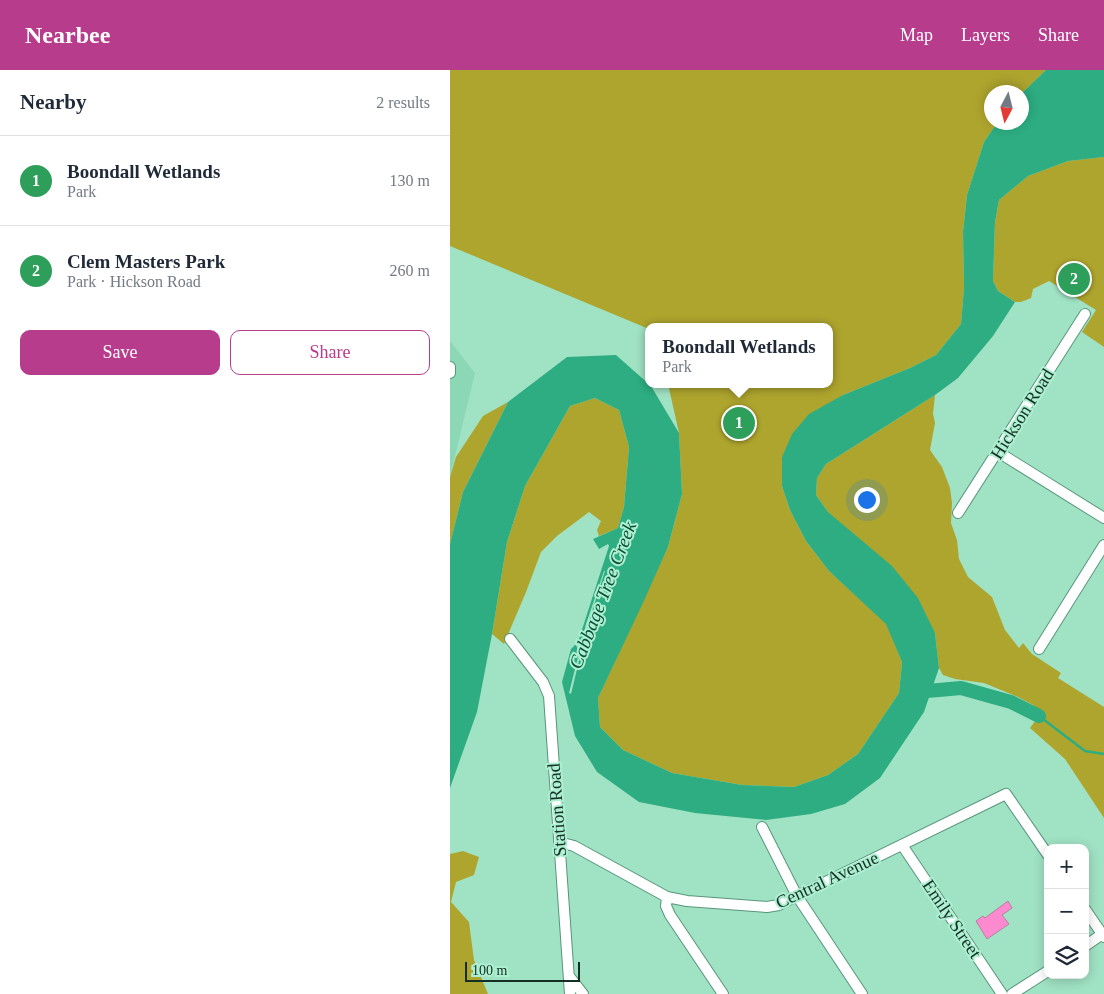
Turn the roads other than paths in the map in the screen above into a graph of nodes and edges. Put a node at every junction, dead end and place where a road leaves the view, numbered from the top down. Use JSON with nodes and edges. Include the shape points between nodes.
{"nodes":[{"id":1,"x":1086,"y":314,"type":"dead end"},
{"id":2,"x":450,"y":367,"type":"edge"},
{"id":3,"x":450,"y":372,"type":"edge"},
{"id":4,"x":998,"y":452,"type":"junction"},
{"id":5,"x":958,"y":514,"type":"dead end"},
{"id":6,"x":1104,"y":518,"type":"edge"},
{"id":7,"x":1104,"y":545,"type":"edge"},
{"id":8,"x":510,"y":639,"type":"dead end"},
{"id":9,"x":1039,"y":649,"type":"dead end"},
{"id":10,"x":762,"y":827,"type":"dead end"},
{"id":11,"x":559,"y":842,"type":"junction"},
{"id":12,"x":902,"y":845,"type":"junction"},
{"id":13,"x":1044,"y":849,"type":"edge"},
{"id":14,"x":797,"y":896,"type":"junction"},
{"id":15,"x":667,"y":898,"type":"junction"},
{"id":16,"x":1089,"y":915,"type":"edge"},
{"id":17,"x":1103,"y":935,"type":"edge"},
{"id":18,"x":1089,"y":944,"type":"edge"},
{"id":19,"x":1044,"y":973,"type":"edge"},
{"id":20,"x":569,"y":976,"type":"junction"},
{"id":21,"x":570,"y":994,"type":"edge"},
{"id":22,"x":583,"y":994,"type":"edge"},
{"id":23,"x":723,"y":994,"type":"edge"},
{"id":24,"x":862,"y":994,"type":"edge"},
{"id":25,"x":1002,"y":994,"type":"edge"},
{"id":26,"x":1012,"y":994,"type":"edge"}],
"edges":[{"from":1,"to":4,"type":"street","name":"Hickson Road"},
{"from":2,"to":3,"type":"street"},
{"from":4,"to":5,"type":"street","name":"Hickson Road"},
{"from":4,"to":6,"type":"street"},
{"from":7,"to":9,"type":"street"},
{"from":8,"to":11,"type":"street","name":"Station Road","via":[[543,682],[549,696]]},
{"from":10,"to":14,"type":"street"},
{"from":11,"to":15,"type":"street","name":"Central Avenue","via":[[574,846]]},
{"from":11,"to":20,"type":"street","name":"Station Road"},
{"from":12,"to":13,"type":"street","name":"Central Avenue","via":[[1006,794]]},
{"from":12,"to":14,"type":"street","name":"Central Avenue"},
{"from":12,"to":25,"type":"street","name":"Emily Street"},
{"from":14,"to":15,"type":"street","name":"Central Avenue","via":[[767,907]]},
{"from":14,"to":24,"type":"street"},
{"from":15,"to":23,"type":"street","via":[[670,915]]},
{"from":16,"to":17,"type":"street"},
{"from":17,"to":18,"type":"street"},
{"from":19,"to":26,"type":"street"},
{"from":20,"to":21,"type":"street","name":"Station Road"},
{"from":20,"to":22,"type":"street"}]}
